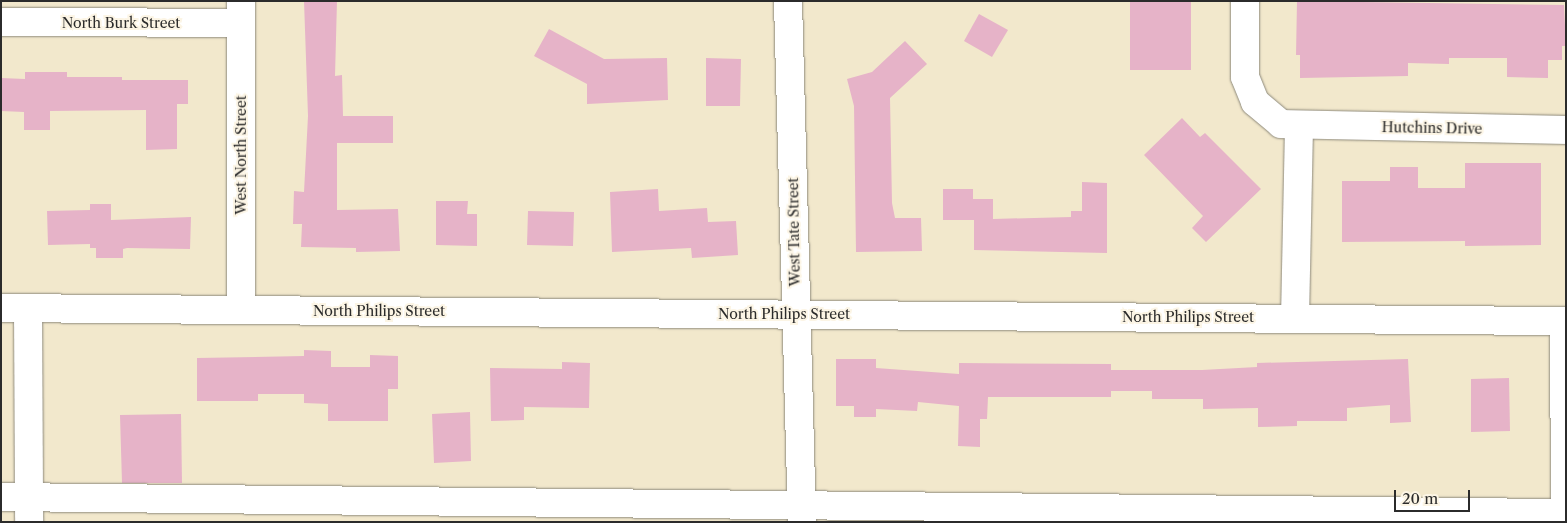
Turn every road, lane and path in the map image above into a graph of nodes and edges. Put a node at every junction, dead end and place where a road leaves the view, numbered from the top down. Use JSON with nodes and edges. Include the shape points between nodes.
{"nodes":[{"id":1,"x":788,"y":1,"type":"edge"},
{"id":2,"x":1245,"y":1,"type":"edge"},
{"id":3,"x":241,"y":12,"type":"edge"},
{"id":4,"x":1,"y":22,"type":"edge"},
{"id":5,"x":1299,"y":126,"type":"junction"},
{"id":6,"x":1566,"y":130,"type":"edge"},
{"id":7,"x":1,"y":308,"type":"edge"},
{"id":8,"x":28,"y":308,"type":"junction"},
{"id":9,"x":241,"y":310,"type":"junction"},
{"id":10,"x":796,"y":315,"type":"junction"},
{"id":11,"x":1295,"y":318,"type":"junction"},
{"id":12,"x":1565,"y":321,"type":"edge"},
{"id":13,"x":1,"y":497,"type":"edge"},
{"id":14,"x":29,"y":510,"type":"edge"},
{"id":15,"x":1565,"y":513,"type":"edge"},
{"id":16,"x":802,"y":514,"type":"edge"},
{"id":17,"x":1565,"y":522,"type":"edge"}],
"edges":[{"from":1,"to":10,"type":"street","name":"West Tate Street"},
{"from":2,"to":5,"type":"street","name":"Hutchins Drive","via":[[1245,77],[1255,102],[1281,124]]},
{"from":3,"to":4,"type":"street","name":"North Burk Street"},
{"from":3,"to":9,"type":"street","name":"West North Street"},
{"from":5,"to":6,"type":"street","name":"Hutchins Drive"},
{"from":5,"to":11,"type":"street"},
{"from":7,"to":8,"type":"street","name":"North Philips Street"},
{"from":8,"to":9,"type":"street","name":"North Philips Street"},
{"from":8,"to":14,"type":"street"},
{"from":9,"to":10,"type":"street","name":"North Philips Street"},
{"from":10,"to":11,"type":"street","name":"North Philips Street"},
{"from":10,"to":16,"type":"street","name":"West Tate Street"},
{"from":11,"to":12,"type":"street","name":"North Philips Street"},
{"from":12,"to":15,"type":"street"},
{"from":13,"to":14,"type":"street"},
{"from":14,"to":16,"type":"street"},
{"from":15,"to":16,"type":"street"},
{"from":15,"to":17,"type":"street"}]}
